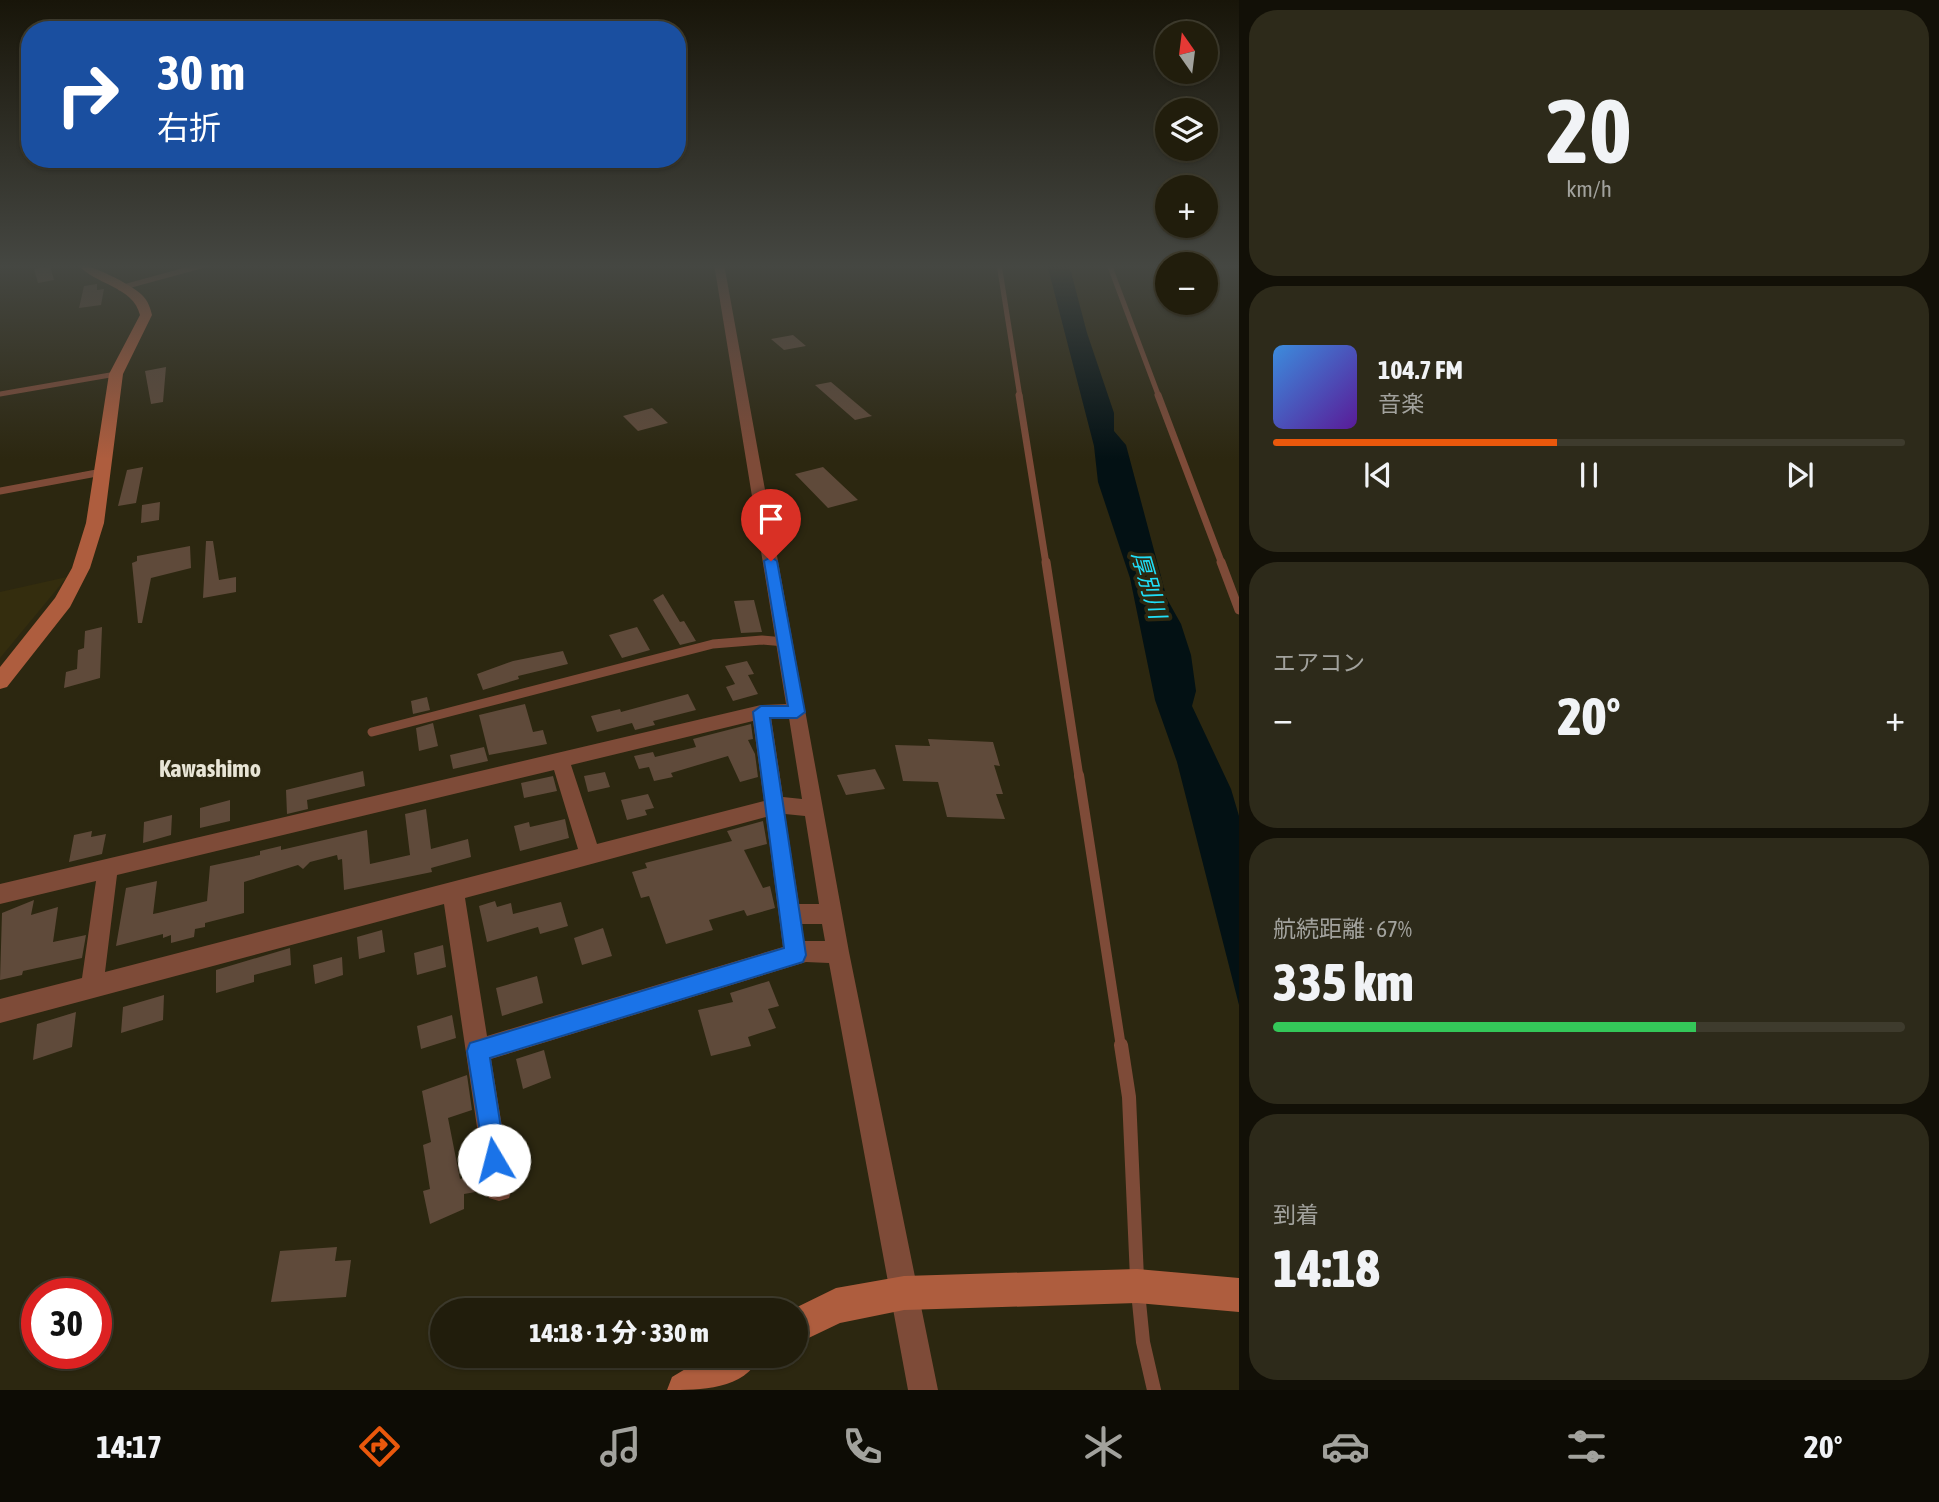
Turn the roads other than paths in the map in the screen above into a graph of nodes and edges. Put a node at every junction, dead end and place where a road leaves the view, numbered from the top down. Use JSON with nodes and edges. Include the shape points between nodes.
{"nodes":[{"id":1,"x":139,"y":329,"type":"edge"},
{"id":2,"x":730,"y":329,"type":"edge"},
{"id":3,"x":1009,"y":329,"type":"edge"},
{"id":4,"x":1133,"y":329,"type":"edge"},
{"id":5,"x":116,"y":374,"type":"junction"},
{"id":6,"x":0,"y":394,"type":"edge"},
{"id":7,"x":102,"y":472,"type":"junction"},
{"id":8,"x":0,"y":491,"type":"edge"},
{"id":9,"x":1239,"y":610,"type":"edge"},
{"id":10,"x":785,"y":642,"type":"junction"},
{"id":11,"x":6,"y":669,"type":"edge"},
{"id":12,"x":0,"y":681,"type":"edge"},
{"id":13,"x":761,"y":712,"type":"junction"},
{"id":14,"x":797,"y":712,"type":"junction"},
{"id":15,"x":372,"y":732,"type":"dead end"},
{"id":16,"x":561,"y":760,"type":"junction"},
{"id":17,"x":774,"y":807,"type":"junction"},
{"id":18,"x":813,"y":807,"type":"junction"},
{"id":19,"x":590,"y":856,"type":"junction"},
{"id":20,"x":108,"y":868,"type":"junction"},
{"id":21,"x":453,"y":892,"type":"junction"},
{"id":22,"x":0,"y":894,"type":"edge"},
{"id":23,"x":790,"y":914,"type":"junction"},
{"id":24,"x":831,"y":914,"type":"junction"},
{"id":25,"x":838,"y":952,"type":"junction"},
{"id":26,"x":796,"y":955,"type":"junction"},
{"id":27,"x":92,"y":987,"type":"junction"},
{"id":28,"x":0,"y":1011,"type":"edge"},
{"id":29,"x":478,"y":1051,"type":"junction"},
{"id":30,"x":499,"y":1188,"type":"dead end"},
{"id":31,"x":1153,"y":1287,"type":"junction"},
{"id":32,"x":904,"y":1293,"type":"junction"},
{"id":33,"x":1239,"y":1295,"type":"edge"},
{"id":34,"x":808,"y":1320,"type":"edge"},
{"id":35,"x":722,"y":1368,"type":"edge"},
{"id":36,"x":685,"y":1390,"type":"edge"},
{"id":37,"x":923,"y":1390,"type":"edge"},
{"id":38,"x":1154,"y":1390,"type":"edge"}],
"edges":[{"from":1,"to":5,"type":"street"},
{"from":2,"to":10,"type":"street"},
{"from":3,"to":31,"type":"lane","via":[[1129,1097]]},
{"from":4,"to":9,"type":"lane"},
{"from":5,"to":6,"type":"lane"},
{"from":5,"to":7,"type":"street"},
{"from":7,"to":8,"type":"lane"},
{"from":7,"to":11,"type":"street","via":[[95,523],[81,568],[63,601]]},
{"from":10,"to":14,"type":"street"},
{"from":10,"to":15,"type":"lane","via":[[713,644]]},
{"from":11,"to":12,"type":"street"},
{"from":13,"to":14,"type":"street"},
{"from":13,"to":16,"type":"street"},
{"from":13,"to":17,"type":"street"},
{"from":14,"to":18,"type":"street"},
{"from":16,"to":19,"type":"street"},
{"from":16,"to":20,"type":"street"},
{"from":17,"to":18,"type":"street"},
{"from":17,"to":19,"type":"street"},
{"from":17,"to":23,"type":"street"},
{"from":18,"to":24,"type":"street"},
{"from":19,"to":21,"type":"street"},
{"from":20,"to":22,"type":"street"},
{"from":20,"to":27,"type":"street"},
{"from":21,"to":27,"type":"street"},
{"from":21,"to":29,"type":"street"},
{"from":23,"to":24,"type":"street"},
{"from":23,"to":26,"type":"street"},
{"from":24,"to":25,"type":"street"},
{"from":25,"to":26,"type":"street"},
{"from":25,"to":32,"type":"street"},
{"from":26,"to":29,"type":"street"},
{"from":27,"to":28,"type":"street"},
{"from":29,"to":30,"type":"street"},
{"from":31,"to":32,"type":"street"},
{"from":31,"to":33,"type":"street"},
{"from":31,"to":38,"type":"lane","via":[[1143,1342]]},
{"from":32,"to":34,"type":"street","via":[[836,1306]]},
{"from":32,"to":37,"type":"street"},
{"from":35,"to":36,"type":"street"}]}
